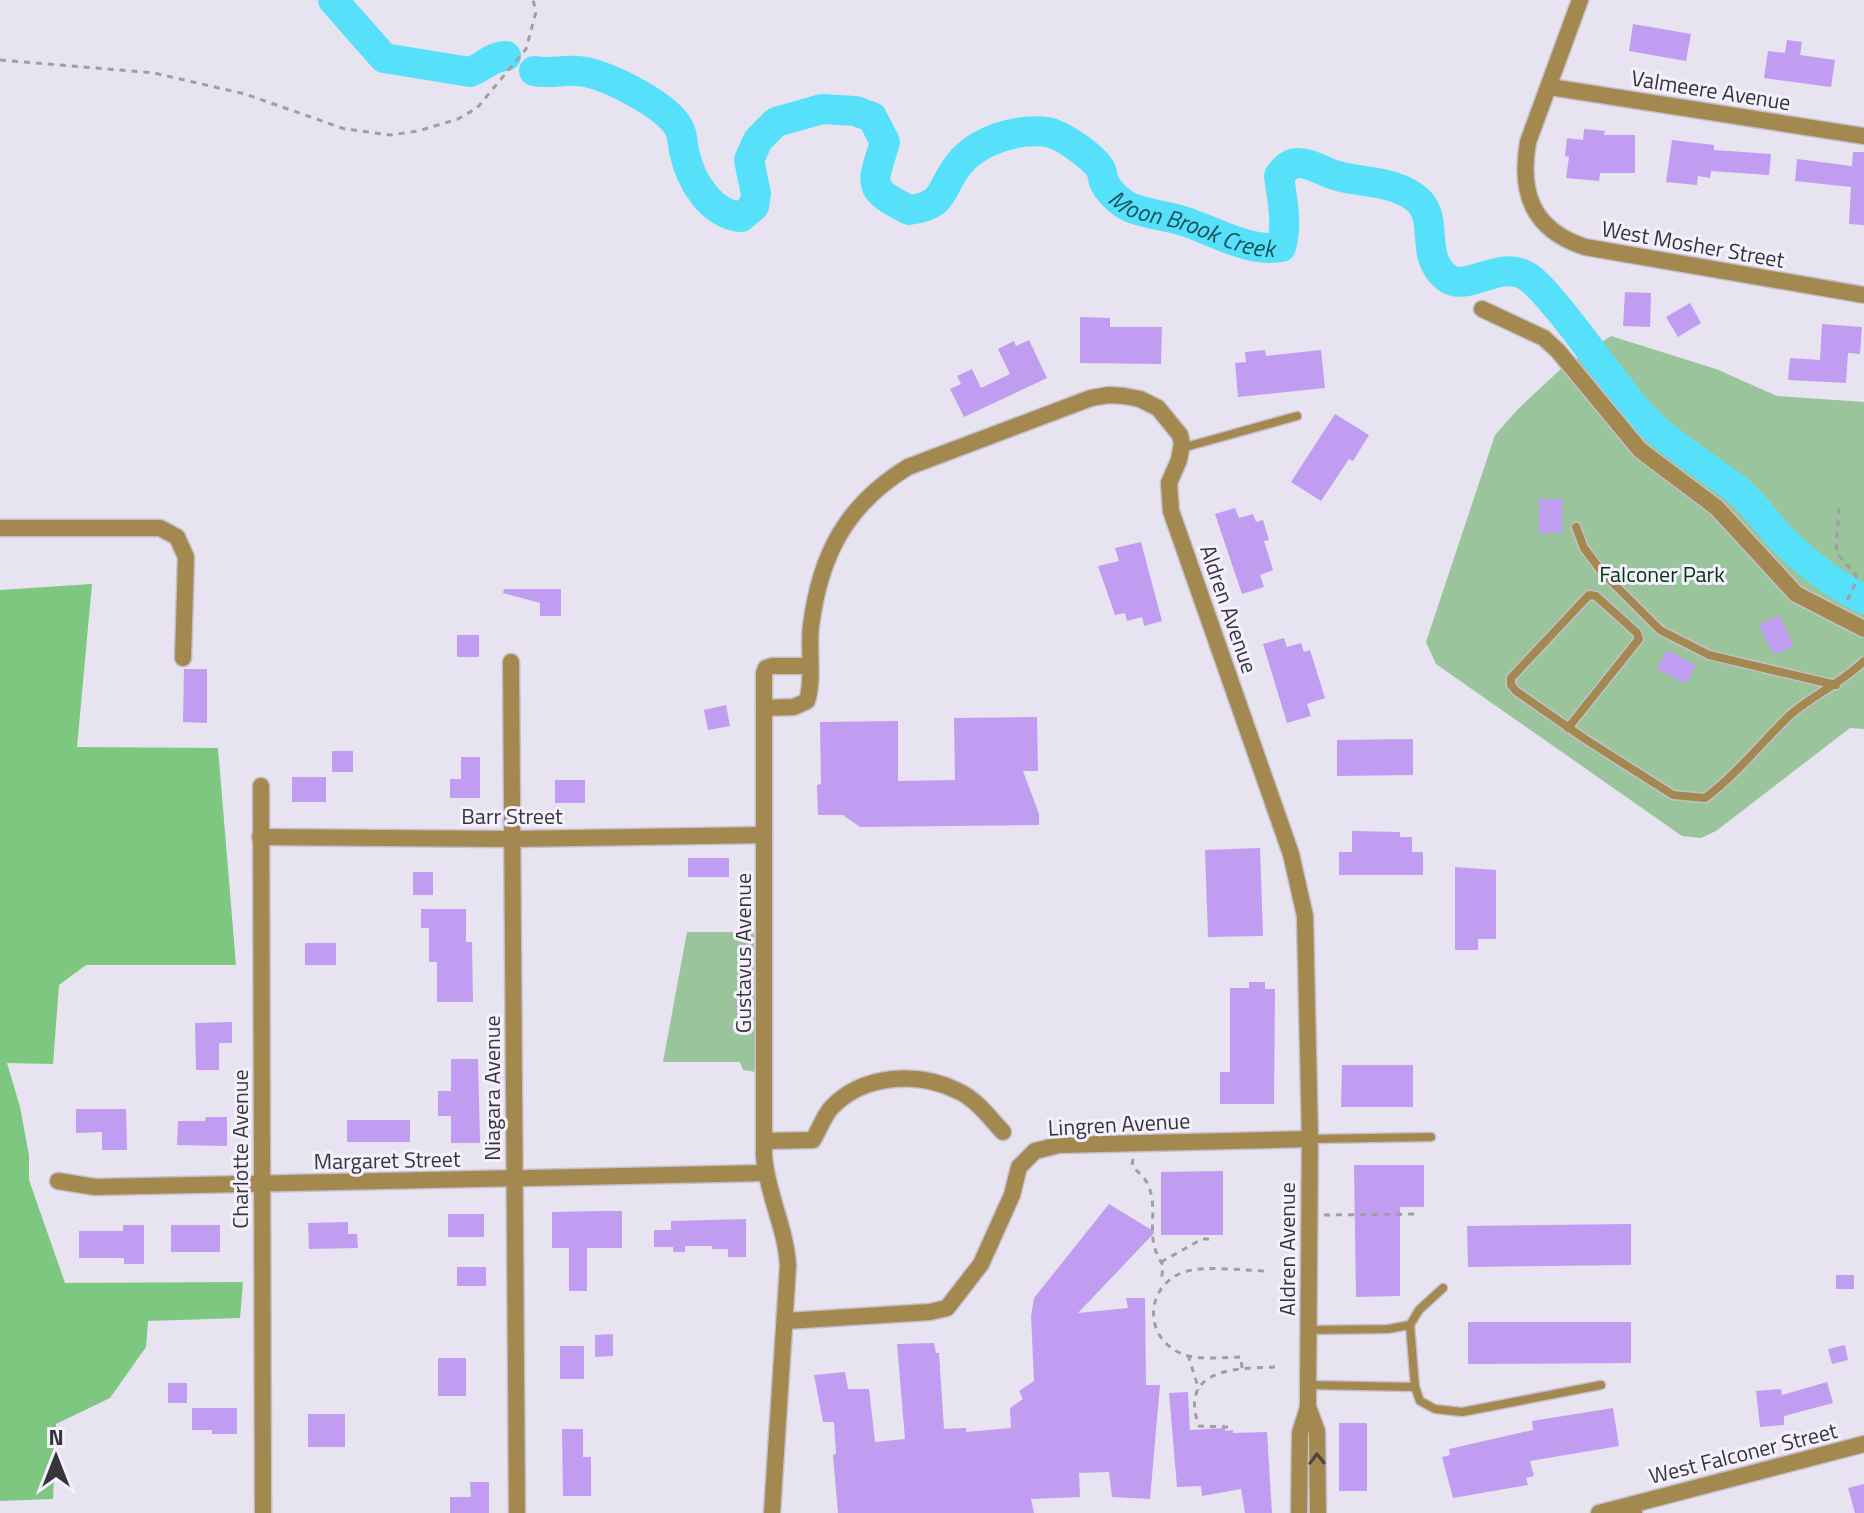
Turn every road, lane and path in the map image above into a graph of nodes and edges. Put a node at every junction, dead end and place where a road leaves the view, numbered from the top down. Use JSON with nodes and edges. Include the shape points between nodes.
{"nodes":[{"id":1,"x":533,"y":0,"type":"edge"},
{"id":2,"x":1580,"y":0,"type":"edge"},
{"id":3,"x":0,"y":60,"type":"edge"},
{"id":4,"x":1550,"y":87,"type":"junction"},
{"id":5,"x":1864,"y":136,"type":"edge"},
{"id":6,"x":1864,"y":295,"type":"edge"},
{"id":7,"x":1482,"y":309,"type":"dead end"},
{"id":8,"x":1297,"y":416,"type":"dead end"},
{"id":9,"x":1182,"y":449,"type":"junction"},
{"id":10,"x":1839,"y":508,"type":"dead end"},
{"id":11,"x":1576,"y":527,"type":"dead end"},
{"id":12,"x":0,"y":528,"type":"edge"},
{"id":13,"x":1849,"y":598,"type":"dead end"},
{"id":14,"x":1864,"y":629,"type":"edge"},
{"id":15,"x":183,"y":658,"type":"dead end"},
{"id":16,"x":1864,"y":661,"type":"edge"},
{"id":17,"x":511,"y":662,"type":"dead end"},
{"id":18,"x":809,"y":666,"type":"junction"},
{"id":19,"x":1836,"y":685,"type":"junction"},
{"id":20,"x":764,"y":708,"type":"junction"},
{"id":21,"x":1568,"y":728,"type":"junction"},
{"id":22,"x":261,"y":786,"type":"dead end"},
{"id":23,"x":764,"y":835,"type":"junction"},
{"id":24,"x":260,"y":837,"type":"junction"},
{"id":25,"x":512,"y":839,"type":"junction"},
{"id":26,"x":1003,"y":1132,"type":"dead end"},
{"id":27,"x":1431,"y":1137,"type":"dead end"},
{"id":28,"x":1310,"y":1139,"type":"junction"},
{"id":29,"x":765,"y":1141,"type":"junction"},
{"id":30,"x":1137,"y":1157,"type":"dead end"},
{"id":31,"x":766,"y":1173,"type":"junction"},
{"id":32,"x":515,"y":1180,"type":"junction"},
{"id":33,"x":58,"y":1181,"type":"dead end"},
{"id":34,"x":262,"y":1184,"type":"junction"},
{"id":35,"x":1420,"y":1214,"type":"dead end"},
{"id":36,"x":1324,"y":1215,"type":"dead end"},
{"id":37,"x":1212,"y":1239,"type":"dead end"},
{"id":38,"x":1161,"y":1262,"type":"junction"},
{"id":39,"x":1270,"y":1271,"type":"dead end"},
{"id":40,"x":1167,"y":1282,"type":"junction"},
{"id":41,"x":1443,"y":1288,"type":"dead end"},
{"id":42,"x":786,"y":1321,"type":"junction"},
{"id":43,"x":1410,"y":1325,"type":"junction"},
{"id":44,"x":1309,"y":1330,"type":"junction"},
{"id":45,"x":1188,"y":1355,"type":"junction"},
{"id":46,"x":1280,"y":1367,"type":"dead end"},
{"id":47,"x":1242,"y":1368,"type":"junction"},
{"id":48,"x":1308,"y":1385,"type":"junction"},
{"id":49,"x":1601,"y":1385,"type":"dead end"},
{"id":50,"x":1415,"y":1387,"type":"junction"},
{"id":51,"x":1199,"y":1390,"type":"junction"},
{"id":52,"x":1308,"y":1407,"type":"junction"},
{"id":53,"x":1228,"y":1427,"type":"dead end"},
{"id":54,"x":1864,"y":1444,"type":"edge"},
{"id":55,"x":1634,"y":1508,"type":"edge"},
{"id":56,"x":263,"y":1513,"type":"edge"},
{"id":57,"x":517,"y":1513,"type":"edge"},
{"id":58,"x":772,"y":1513,"type":"edge"},
{"id":59,"x":1299,"y":1513,"type":"edge"},
{"id":60,"x":1318,"y":1513,"type":"edge"},
{"id":61,"x":1599,"y":1513,"type":"edge"}],
"edges":[{"from":1,"to":3,"type":"path","via":[[526,49],[477,108],[437,125],[391,135],[345,129],[245,94],[154,73]]},
{"from":2,"to":4,"type":"street"},
{"from":4,"to":5,"type":"street","name":"Valmeere Avenue"},
{"from":4,"to":6,"type":"street","name":"West Mosher Street","via":[[1528,142],[1525,185],[1531,204],[1554,233],[1585,247]]},
{"from":7,"to":14,"type":"street","via":[[1544,338],[1640,450],[1717,508],[1796,594]]},
{"from":8,"to":9,"type":"lane"},
{"from":9,"to":18,"type":"street","via":[[1180,435],[1158,408],[1140,399],[1109,395],[908,467],[872,493],[826,555],[811,626]]},
{"from":9,"to":28,"type":"street","name":"Aldren Avenue","via":[[1169,483],[1171,511],[1291,854],[1305,916]]},
{"from":10,"to":13,"type":"path","via":[[1836,552],[1857,580]]},
{"from":11,"to":19,"type":"lane","via":[[1602,572],[1660,630],[1709,655]]},
{"from":12,"to":15,"type":"street","via":[[160,528],[177,537],[186,557]]},
{"from":16,"to":19,"type":"lane"},
{"from":17,"to":25,"type":"street","name":"Niagara Avenue"},
{"from":18,"to":20,"type":"street","via":[[807,701]]},
{"from":18,"to":20,"type":"street","name":"Gustavus Avenue","via":[[766,668]]},
{"from":19,"to":21,"type":"lane","via":[[1791,714],[1705,798],[1673,795]]},
{"from":20,"to":23,"type":"street","name":"Gustavus Avenue"},
{"from":21,"to":21,"type":"lane","via":[[1516,691],[1511,678],[1589,595],[1596,596],[1639,639]]},
{"from":22,"to":24,"type":"street","name":"Charlotte Avenue"},
{"from":23,"to":25,"type":"street","name":"Barr Street"},
{"from":23,"to":29,"type":"street","name":"Gustavus Avenue"},
{"from":24,"to":25,"type":"street","name":"Barr Street"},
{"from":24,"to":34,"type":"street","name":"Charlotte Avenue"},
{"from":25,"to":32,"type":"street","name":"Niagara Avenue"},
{"from":26,"to":29,"type":"street","via":[[959,1091],[914,1078],[892,1078],[856,1091],[830,1109],[813,1140]]},
{"from":27,"to":28,"type":"lane"},
{"from":28,"to":42,"type":"street","name":"Lingren Avenue","via":[[1067,1144],[1035,1151],[1019,1167],[981,1264],[947,1308]]},
{"from":28,"to":44,"type":"street","name":"Aldren Avenue"},
{"from":29,"to":31,"type":"street","name":"Gustavus Avenue"},
{"from":30,"to":38,"type":"path","via":[[1132,1165],[1150,1190],[1154,1253]]},
{"from":31,"to":32,"type":"street","name":"Margaret Street"},
{"from":31,"to":42,"type":"street","name":"Gustavus Avenue","via":[[785,1237]]},
{"from":32,"to":34,"type":"street","name":"Margaret Street"},
{"from":32,"to":57,"type":"street","name":"Niagara Avenue"},
{"from":33,"to":34,"type":"street","name":"Margaret Street","via":[[95,1187]]},
{"from":34,"to":56,"type":"street","name":"Charlotte Avenue"},
{"from":35,"to":36,"type":"path"},
{"from":37,"to":38,"type":"path","via":[[1202,1239]]},
{"from":38,"to":40,"type":"path"},
{"from":39,"to":40,"type":"path","via":[[1192,1270]]},
{"from":40,"to":45,"type":"path","via":[[1155,1303],[1154,1324],[1163,1343]]},
{"from":41,"to":43,"type":"lane"},
{"from":42,"to":58,"type":"street"},
{"from":43,"to":44,"type":"lane"},
{"from":43,"to":50,"type":"lane"},
{"from":44,"to":48,"type":"street","name":"Aldren Avenue"},
{"from":45,"to":47,"type":"path","via":[[1241,1357]]},
{"from":45,"to":51,"type":"path"},
{"from":46,"to":47,"type":"path"},
{"from":47,"to":51,"type":"path","via":[[1210,1377]]},
{"from":48,"to":50,"type":"lane"},
{"from":48,"to":52,"type":"street","name":"Aldren Avenue"},
{"from":49,"to":50,"type":"lane","via":[[1462,1412],[1427,1405]]},
{"from":51,"to":53,"type":"path","via":[[1194,1407],[1199,1426]]},
{"from":52,"to":59,"type":"street","name":"Aldren Avenue","via":[[1300,1433]]},
{"from":60,"to":52,"type":"street","name":"Aldren Avenue","one_way":true,"via":[[1317,1431]]},
{"from":54,"to":55,"type":"street","name":"West Falconer Street"},
{"from":55,"to":61,"type":"street","name":"West Falconer Street"}]}
